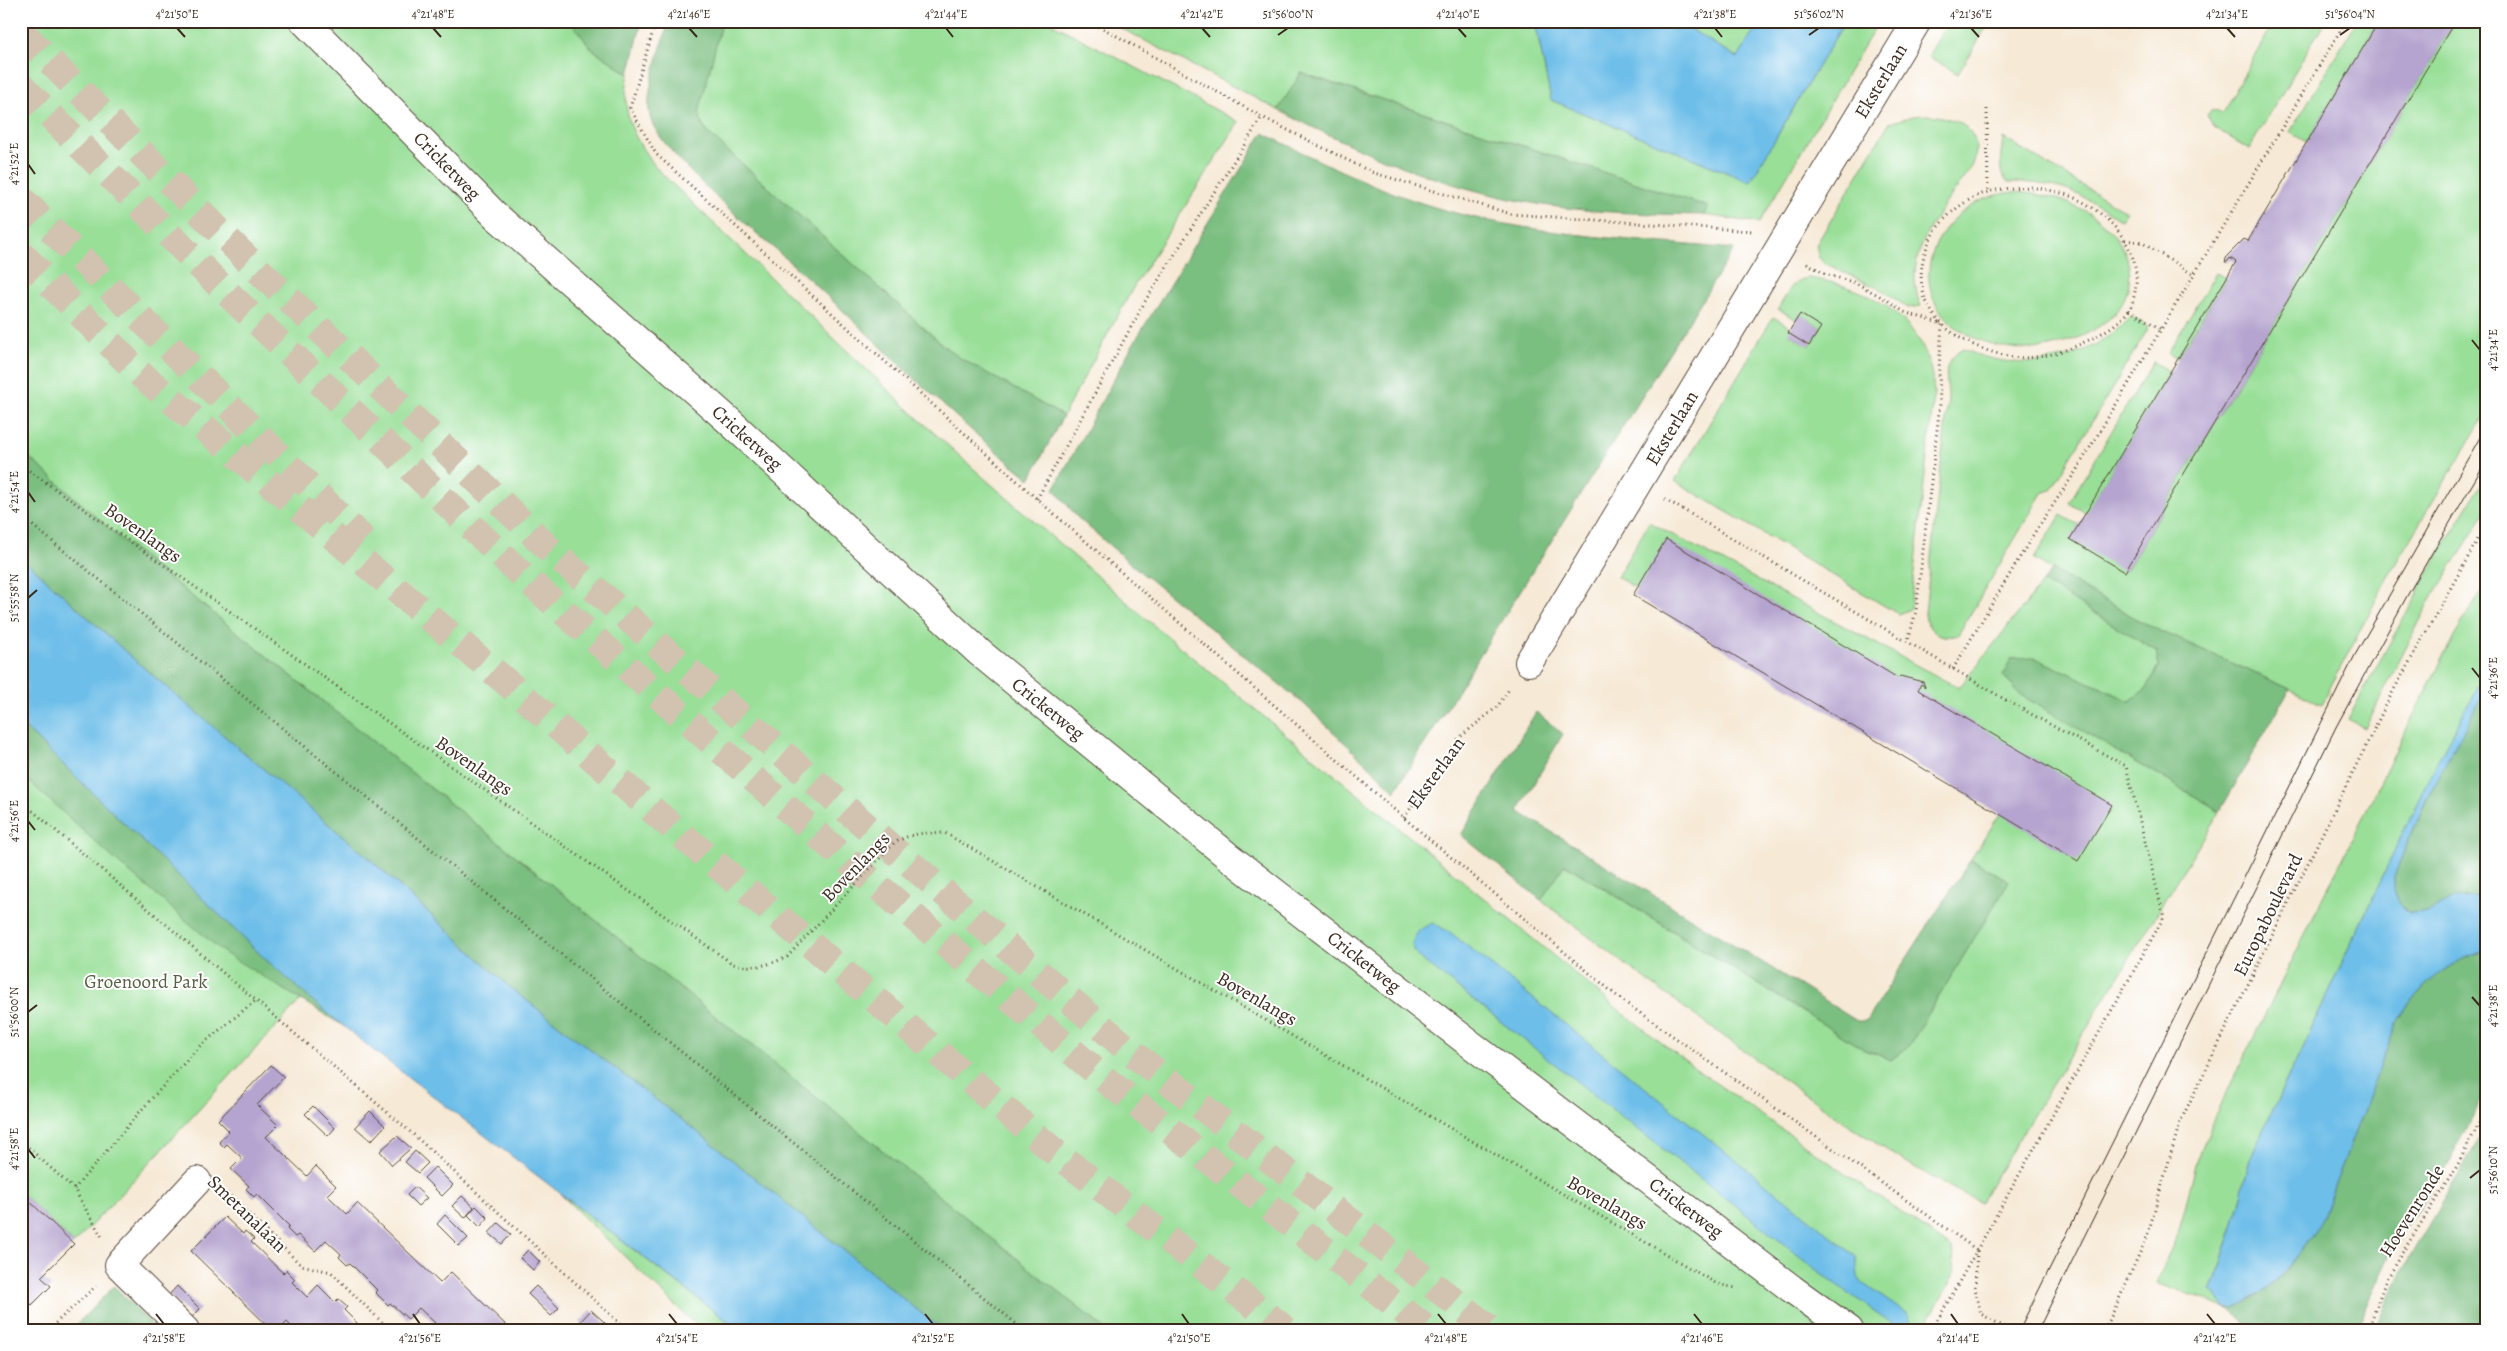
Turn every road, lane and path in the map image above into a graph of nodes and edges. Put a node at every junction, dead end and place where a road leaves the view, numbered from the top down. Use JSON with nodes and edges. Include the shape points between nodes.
{"nodes":[{"id":1,"x":304,"y":21,"type":"edge"},
{"id":2,"x":656,"y":21,"type":"edge"},
{"id":3,"x":1090,"y":21,"type":"edge"},
{"id":4,"x":1917,"y":21,"type":"edge"},
{"id":5,"x":2346,"y":21,"type":"edge"},
{"id":6,"x":1987,"y":109,"type":"dead end"},
{"id":7,"x":1262,"y":117,"type":"junction"},
{"id":8,"x":1988,"y":193,"type":"junction"},
{"id":9,"x":2125,"y":240,"type":"junction"},
{"id":10,"x":1781,"y":247,"type":"junction"},
{"id":11,"x":2194,"y":275,"type":"junction"},
{"id":12,"x":2129,"y":310,"type":"junction"},
{"id":13,"x":1942,"y":324,"type":"junction"},
{"id":14,"x":2161,"y":330,"type":"junction"},
{"id":15,"x":21,"y":465,"type":"edge"},
{"id":16,"x":1638,"y":484,"type":"junction"},
{"id":17,"x":1037,"y":499,"type":"junction"},
{"id":18,"x":21,"y":516,"type":"edge"},
{"id":19,"x":2486,"y":525,"type":"edge"},
{"id":20,"x":1908,"y":641,"type":"junction"},
{"id":21,"x":1529,"y":662,"type":"joint"},
{"id":22,"x":1952,"y":669,"type":"junction"},
{"id":23,"x":21,"y":801,"type":"edge"},
{"id":24,"x":1404,"y":818,"type":"junction"},
{"id":25,"x":255,"y":1001,"type":"junction"},
{"id":26,"x":2486,"y":1110,"type":"edge"},
{"id":27,"x":21,"y":1141,"type":"edge"},
{"id":28,"x":197,"y":1180,"type":"joint"},
{"id":29,"x":74,"y":1189,"type":"junction"},
{"id":30,"x":1977,"y":1250,"type":"junction"},
{"id":31,"x":119,"y":1266,"type":"junction"},
{"id":32,"x":1737,"y":1289,"type":"dead end"},
{"id":33,"x":48,"y":1330,"type":"edge"},
{"id":34,"x":185,"y":1330,"type":"edge"},
{"id":35,"x":390,"y":1330,"type":"edge"},
{"id":36,"x":627,"y":1330,"type":"edge"},
{"id":37,"x":1024,"y":1330,"type":"edge"},
{"id":38,"x":1849,"y":1330,"type":"edge"},
{"id":39,"x":1932,"y":1330,"type":"edge"},
{"id":40,"x":2010,"y":1330,"type":"edge"},
{"id":41,"x":2105,"y":1330,"type":"edge"},
{"id":42,"x":2368,"y":1330,"type":"edge"}],
"edges":[{"from":1,"to":38,"type":"street","name":"Cricketweg","via":[[496,216],[728,420],[980,653],[1229,857]]},
{"from":2,"to":17,"type":"path","via":[[630,108],[656,154]]},
{"from":3,"to":7,"type":"path"},
{"from":4,"to":10,"type":"street","name":"Eksterlaan"},
{"from":5,"to":11,"type":"path"},
{"from":6,"to":8,"type":"path"},
{"from":7,"to":10,"type":"path","via":[[1372,172],[1511,214],[1755,231]]},
{"from":7,"to":17,"type":"path","via":[[1147,298]]},
{"from":8,"to":9,"type":"path","via":[[2001,188],[2031,187],[2061,193],[2086,204],[2109,220]]},
{"from":8,"to":13,"type":"path","via":[[1975,197],[1951,213],[1932,234],[1923,256],[1920,279],[1924,296]]},
{"from":9,"to":11,"type":"path","via":[[2141,242]]},
{"from":9,"to":12,"type":"path","via":[[2137,274]]},
{"from":10,"to":13,"type":"path","via":[[1825,274],[1856,283],[1904,312]]},
{"from":10,"to":16,"type":"street","name":"Eksterlaan"},
{"from":11,"to":14,"type":"path"},
{"from":12,"to":13,"type":"path","via":[[2094,338],[2063,351],[2037,356],[2014,357],[1981,349],[1958,338]]},
{"from":12,"to":14,"type":"path"},
{"from":13,"to":20,"type":"path","via":[[1940,404],[1916,610]]},
{"from":14,"to":22,"type":"path"},
{"from":15,"to":32,"type":"path","name":"Bovenlangs","via":[[733,964],[752,968],[787,957],[894,843],[908,835],[945,833],[1718,1284]]},
{"from":16,"to":20,"type":"path"},
{"from":16,"to":21,"type":"street","name":"Eksterlaan"},
{"from":17,"to":24,"type":"path"},
{"from":18,"to":37,"type":"path"},
{"from":19,"to":41,"type":"path","name":"Europaboulevard","via":[[2391,695],[2180,1122],[2147,1237]]},
{"from":20,"to":22,"type":"path"},
{"from":21,"to":24,"type":"path","name":"Eksterlaan","via":[[1497,707],[1459,738]]},
{"from":22,"to":30,"type":"path","via":[[2126,766],[2164,916]]},
{"from":23,"to":25,"type":"path"},
{"from":24,"to":30,"type":"path","via":[[1623,1001]]},
{"from":25,"to":29,"type":"path","via":[[200,1046]]},
{"from":25,"to":36,"type":"path","via":[[414,1135]]},
{"from":26,"to":42,"type":"path","name":"Hoevenronde","via":[[2457,1166],[2388,1277]]},
{"from":27,"to":29,"type":"path"},
{"from":28,"to":31,"type":"street","name":"Smetanalaan"},
{"from":28,"to":35,"type":"path","name":"Smetanalaan","via":[[206,1172],[301,1265],[331,1272]]},
{"from":29,"to":31,"type":"path"},
{"from":30,"to":39,"type":"path"},
{"from":30,"to":40,"type":"path","via":[[1975,1288],[1981,1314]]},
{"from":31,"to":33,"type":"path"},
{"from":31,"to":34,"type":"street"}]}
